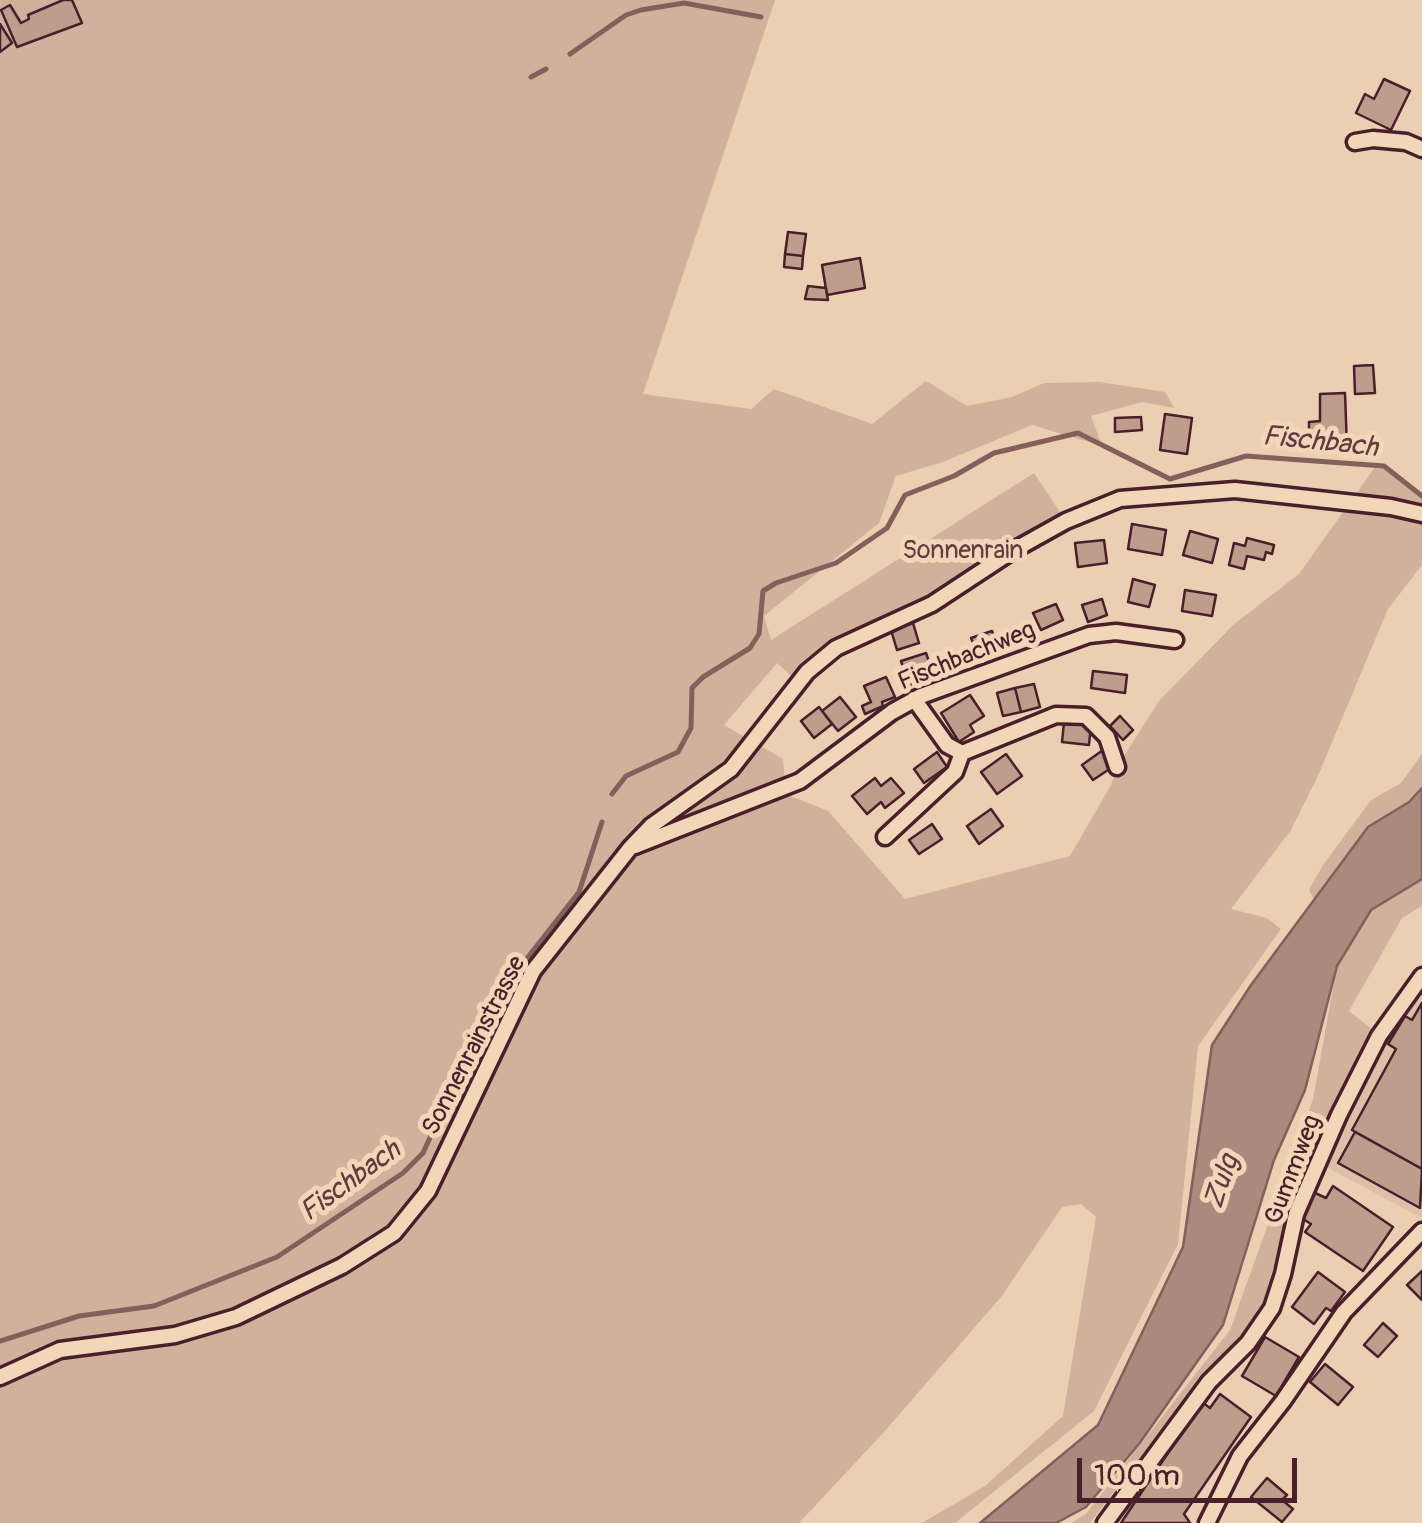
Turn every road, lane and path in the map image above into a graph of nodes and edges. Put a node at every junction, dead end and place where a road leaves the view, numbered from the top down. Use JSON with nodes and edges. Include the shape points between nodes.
{"nodes":[{"id":1,"x":1355,"y":142,"type":"dead end"},
{"id":2,"x":1422,"y":149,"type":"edge"},
{"id":3,"x":1422,"y":514,"type":"edge"},
{"id":4,"x":1175,"y":640,"type":"dead end"},
{"id":5,"x":914,"y":699,"type":"junction"},
{"id":6,"x":962,"y":753,"type":"junction"},
{"id":7,"x":1117,"y":767,"type":"dead end"},
{"id":8,"x":885,"y":837,"type":"dead end"},
{"id":9,"x":630,"y":848,"type":"junction"},
{"id":10,"x":1422,"y":976,"type":"edge"},
{"id":11,"x":1422,"y":1230,"type":"edge"},
{"id":12,"x":0,"y":1377,"type":"edge"},
{"id":13,"x":1105,"y":1523,"type":"edge"},
{"id":14,"x":1206,"y":1523,"type":"edge"}],
"edges":[{"from":1,"to":2,"type":"street","via":[[1406,142]]},
{"from":3,"to":9,"type":"street","name":"Sonnenrainstrasse","via":[[1235,490],[1154,494],[1094,508],[932,604],[825,656],[731,768]]},
{"from":4,"to":5,"type":"street","name":"Fischbachweg","via":[[1090,635]]},
{"from":5,"to":6,"type":"street","via":[[947,745]]},
{"from":5,"to":9,"type":"street","name":"Fischbachweg","via":[[800,781]]},
{"from":6,"to":7,"type":"street","via":[[1074,713],[1097,724]]},
{"from":6,"to":8,"type":"street","via":[[950,778]]},
{"from":9,"to":12,"type":"street","name":"Sonnenrainstrasse","via":[[533,971],[428,1192],[394,1234],[236,1317],[175,1335],[60,1350]]},
{"from":10,"to":13,"type":"street","name":"Gummweg","via":[[1379,1036],[1339,1115],[1296,1214],[1272,1308]]},
{"from":11,"to":14,"type":"street","via":[[1344,1312],[1240,1456]]}]}
